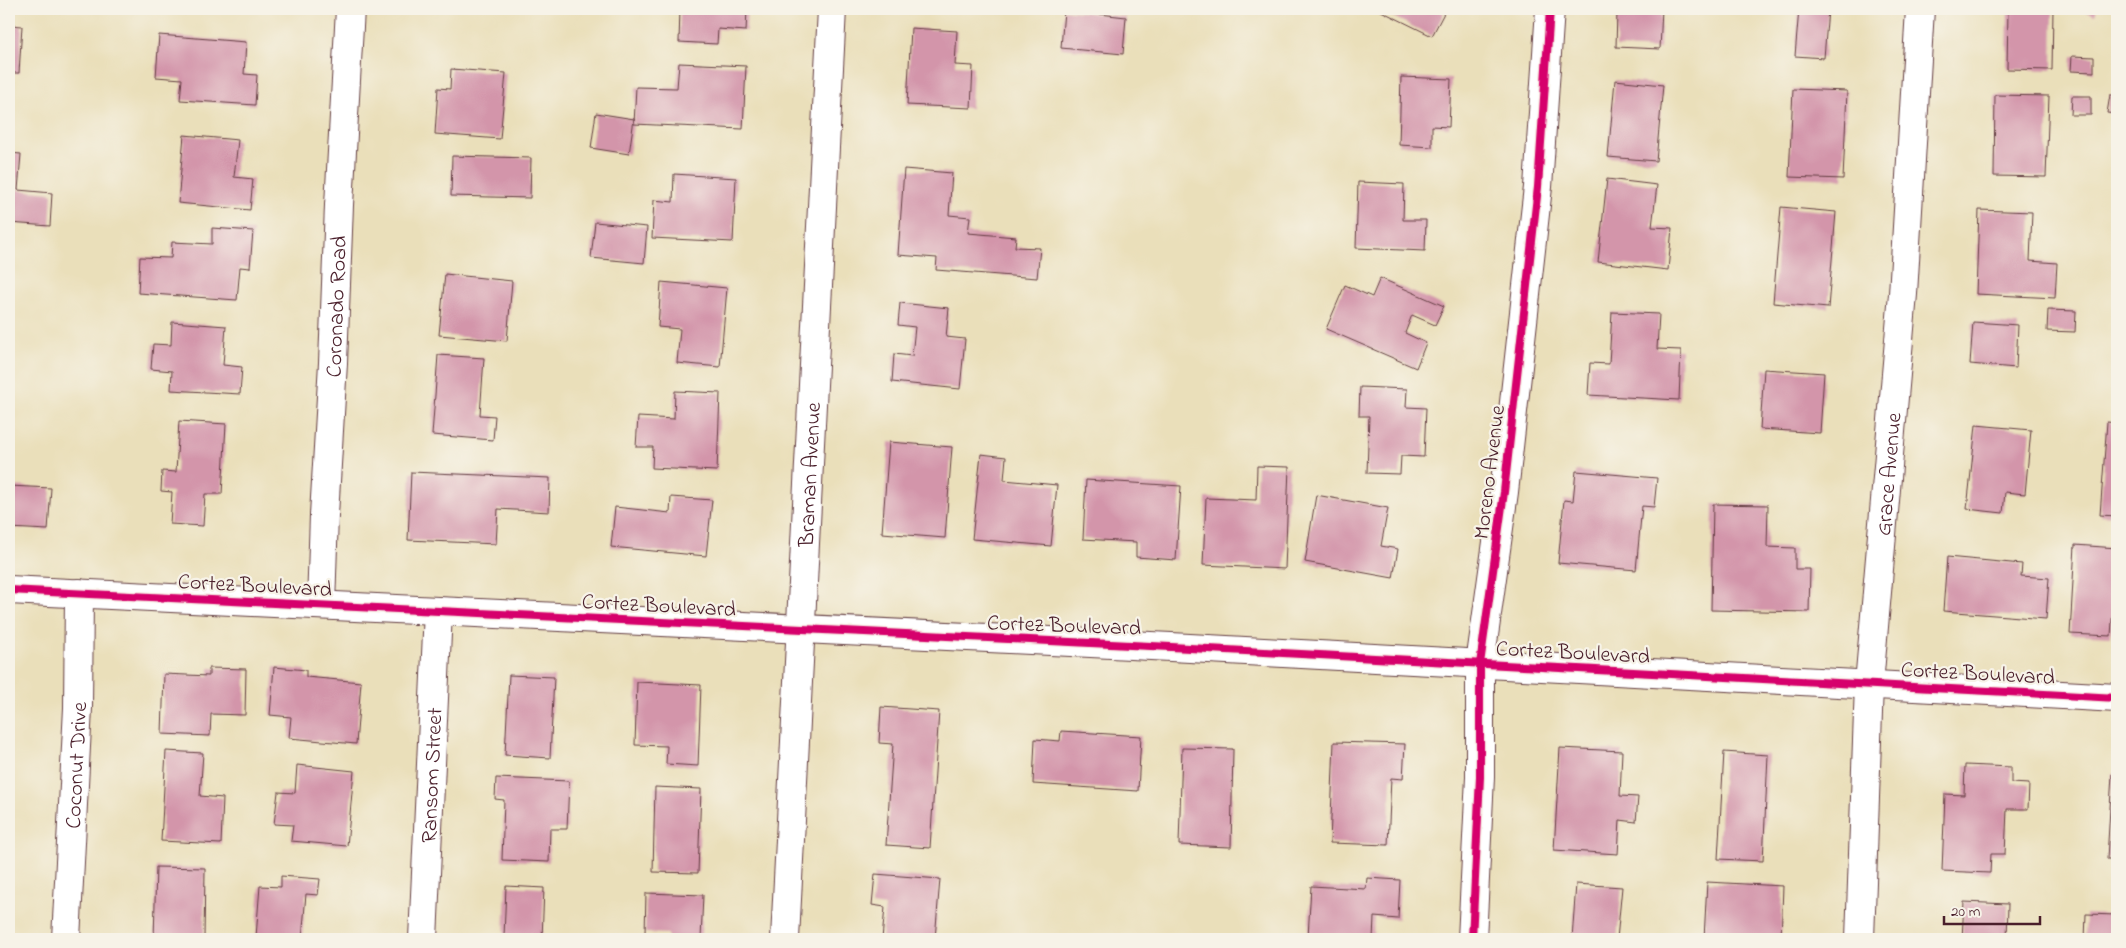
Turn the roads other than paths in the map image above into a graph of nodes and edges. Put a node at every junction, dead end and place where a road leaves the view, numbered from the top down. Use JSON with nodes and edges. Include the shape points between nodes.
{"nodes":[{"id":1,"x":350,"y":9,"type":"edge"},
{"id":2,"x":832,"y":9,"type":"edge"},
{"id":3,"x":1550,"y":9,"type":"edge"},
{"id":4,"x":1920,"y":9,"type":"edge"},
{"id":5,"x":9,"y":590,"type":"edge"},
{"id":6,"x":79,"y":593,"type":"junction"},
{"id":7,"x":321,"y":605,"type":"junction"},
{"id":8,"x":438,"y":611,"type":"junction"},
{"id":9,"x":801,"y":628,"type":"junction"},
{"id":10,"x":1480,"y":664,"type":"junction"},
{"id":11,"x":1869,"y":684,"type":"junction"},
{"id":12,"x":2117,"y":698,"type":"edge"},
{"id":13,"x":66,"y":939,"type":"edge"},
{"id":14,"x":423,"y":939,"type":"edge"},
{"id":15,"x":785,"y":939,"type":"edge"},
{"id":16,"x":1472,"y":939,"type":"edge"},
{"id":17,"x":1860,"y":939,"type":"edge"}],
"edges":[{"from":1,"to":7,"type":"street","name":"Coronado Road"},
{"from":2,"to":9,"type":"street","name":"Braman Avenue"},
{"from":3,"to":10,"type":"street","name":"Moreno Avenue","via":[[1538,187],[1504,492]]},
{"from":4,"to":11,"type":"street","name":"Grace Avenue","via":[[1903,294]]},
{"from":5,"to":6,"type":"street","name":"Cortez Boulevard"},
{"from":6,"to":7,"type":"street","name":"Cortez Boulevard"},
{"from":6,"to":13,"type":"street","name":"Coconut Drive","via":[[78,708]]},
{"from":7,"to":8,"type":"street","name":"Cortez Boulevard"},
{"from":8,"to":9,"type":"street","name":"Cortez Boulevard"},
{"from":8,"to":14,"type":"street","name":"Ransom Street"},
{"from":9,"to":10,"type":"street","name":"Cortez Boulevard"},
{"from":9,"to":15,"type":"street","name":"Braman Avenue"},
{"from":10,"to":11,"type":"street","name":"Cortez Boulevard"},
{"from":10,"to":16,"type":"street","name":"Moreno Avenue","via":[[1480,777]]},
{"from":11,"to":12,"type":"street","name":"Cortez Boulevard"},
{"from":11,"to":17,"type":"street","name":"Grace Avenue"}]}
